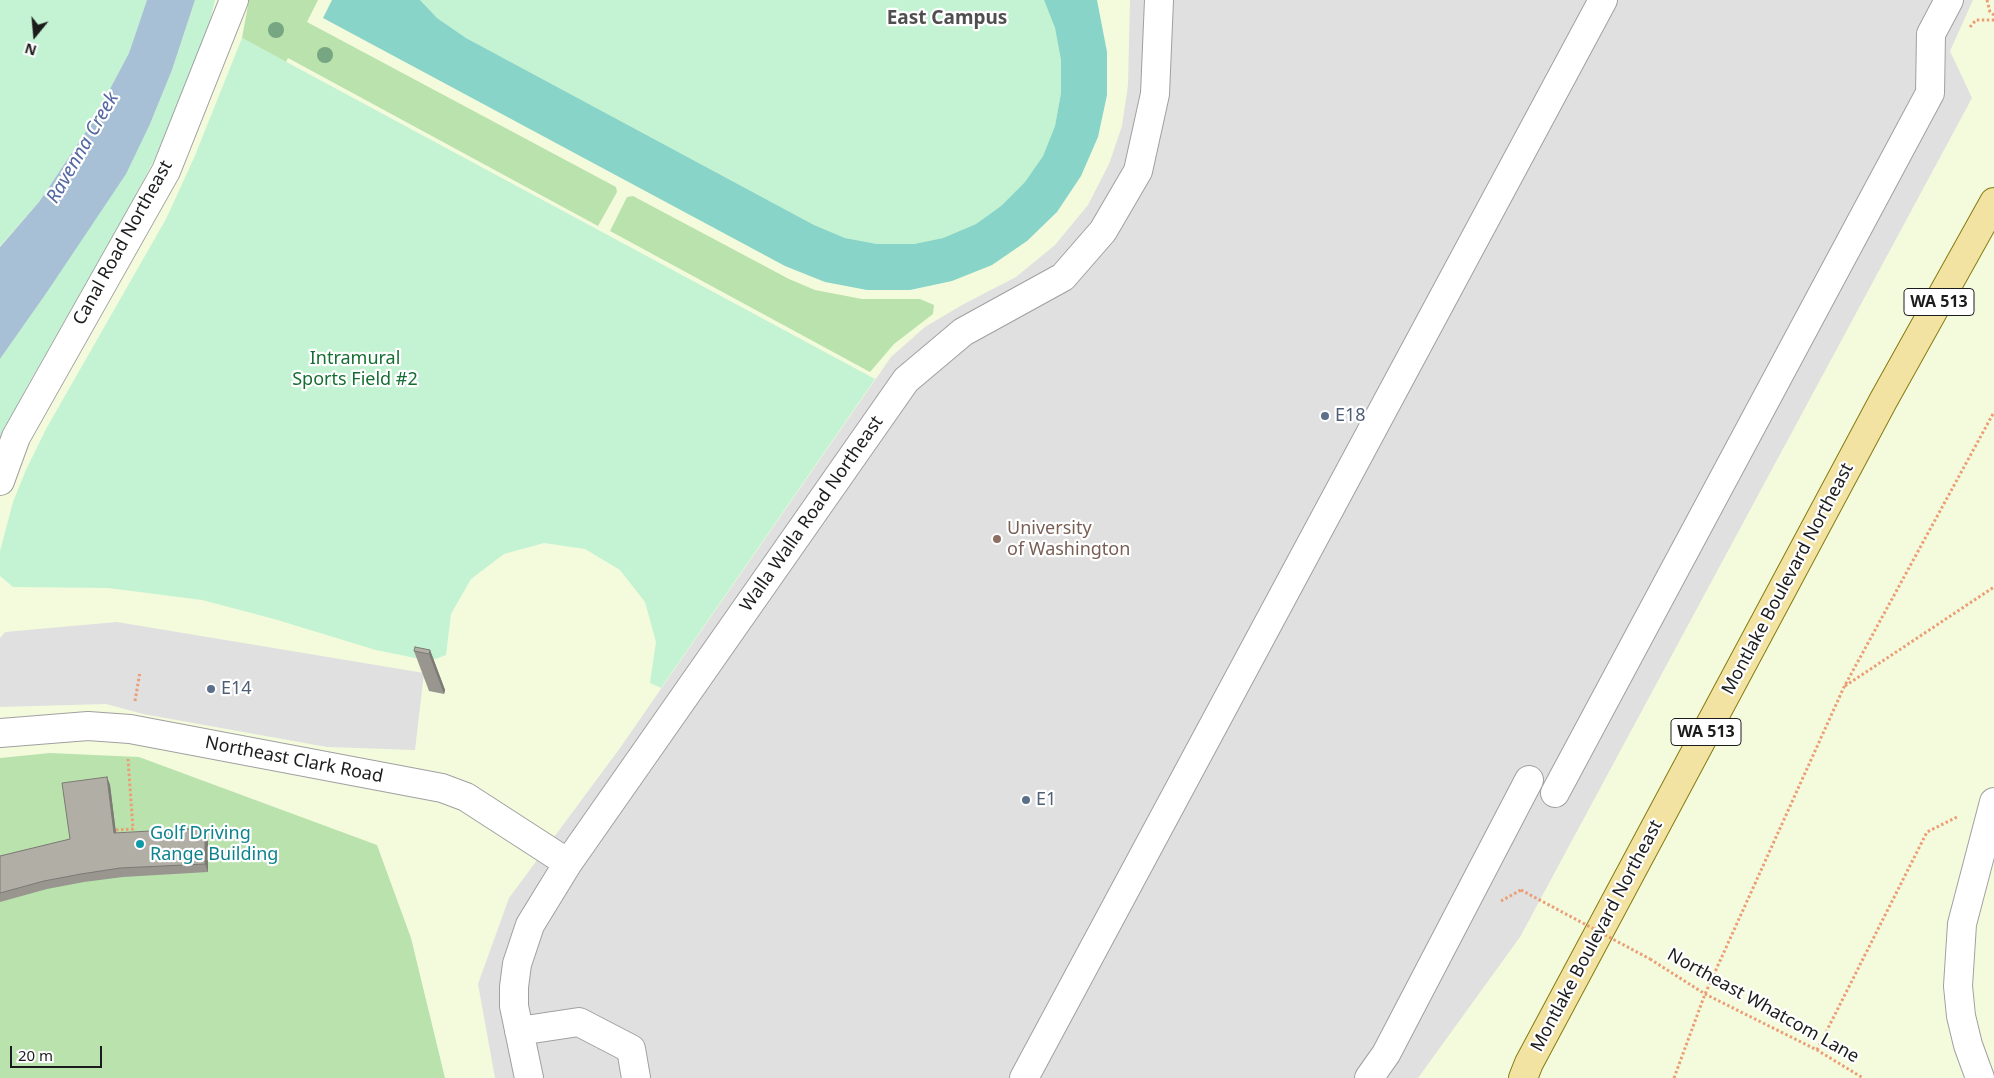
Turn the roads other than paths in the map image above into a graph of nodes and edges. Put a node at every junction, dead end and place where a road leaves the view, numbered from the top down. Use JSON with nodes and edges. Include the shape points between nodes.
{"nodes":[{"id":1,"x":234,"y":0,"type":"edge"},
{"id":2,"x":1159,"y":0,"type":"edge"},
{"id":3,"x":1603,"y":0,"type":"edge"},
{"id":4,"x":1949,"y":0,"type":"edge"},
{"id":5,"x":1994,"y":202,"type":"edge"},
{"id":6,"x":0,"y":481,"type":"edge"},
{"id":7,"x":0,"y":734,"type":"edge"},
{"id":8,"x":1529,"y":780,"type":"dead end"},
{"id":9,"x":1555,"y":793,"type":"dead end"},
{"id":10,"x":1987,"y":809,"type":"edge"},
{"id":11,"x":568,"y":864,"type":"junction"},
{"id":12,"x":519,"y":1030,"type":"junction"},
{"id":13,"x":1523,"y":1073,"type":"edge"},
{"id":14,"x":529,"y":1078,"type":"edge"},
{"id":15,"x":636,"y":1078,"type":"edge"},
{"id":16,"x":1024,"y":1078,"type":"edge"},
{"id":17,"x":1369,"y":1078,"type":"edge"},
{"id":18,"x":1980,"y":1078,"type":"edge"}],
"edges":[{"from":1,"to":6,"type":"street","name":"Canal Road Northeast","via":[[166,171],[16,437]]},
{"from":2,"to":11,"type":"street","name":"Walla Walla Road Northeast","via":[[1155,94],[1138,171],[1104,231],[1063,277],[963,332],[906,380]]},
{"from":3,"to":16,"type":"street"},
{"from":4,"to":9,"type":"street","via":[[1931,34],[1930,93]]},
{"from":5,"to":13,"type":"main road","name":"Montlake Boulevard Northeast","number":"WA 513","via":[[1883,401]]},
{"from":7,"to":11,"type":"street","name":"Northeast Clark Road","via":[[88,726],[130,729],[442,788],[466,797]]},
{"from":8,"to":17,"type":"street","via":[[1386,1054]]},
{"from":10,"to":18,"type":"street","via":[[1962,924],[1958,986],[1961,1016]]},
{"from":11,"to":12,"type":"street","name":"Walla Walla Road Northeast","via":[[530,925],[521,947],[514,987]]},
{"from":12,"to":14,"type":"street","name":"Walla Walla Road Northeast"},
{"from":12,"to":15,"type":"street","via":[[579,1022],[631,1049]]}]}
